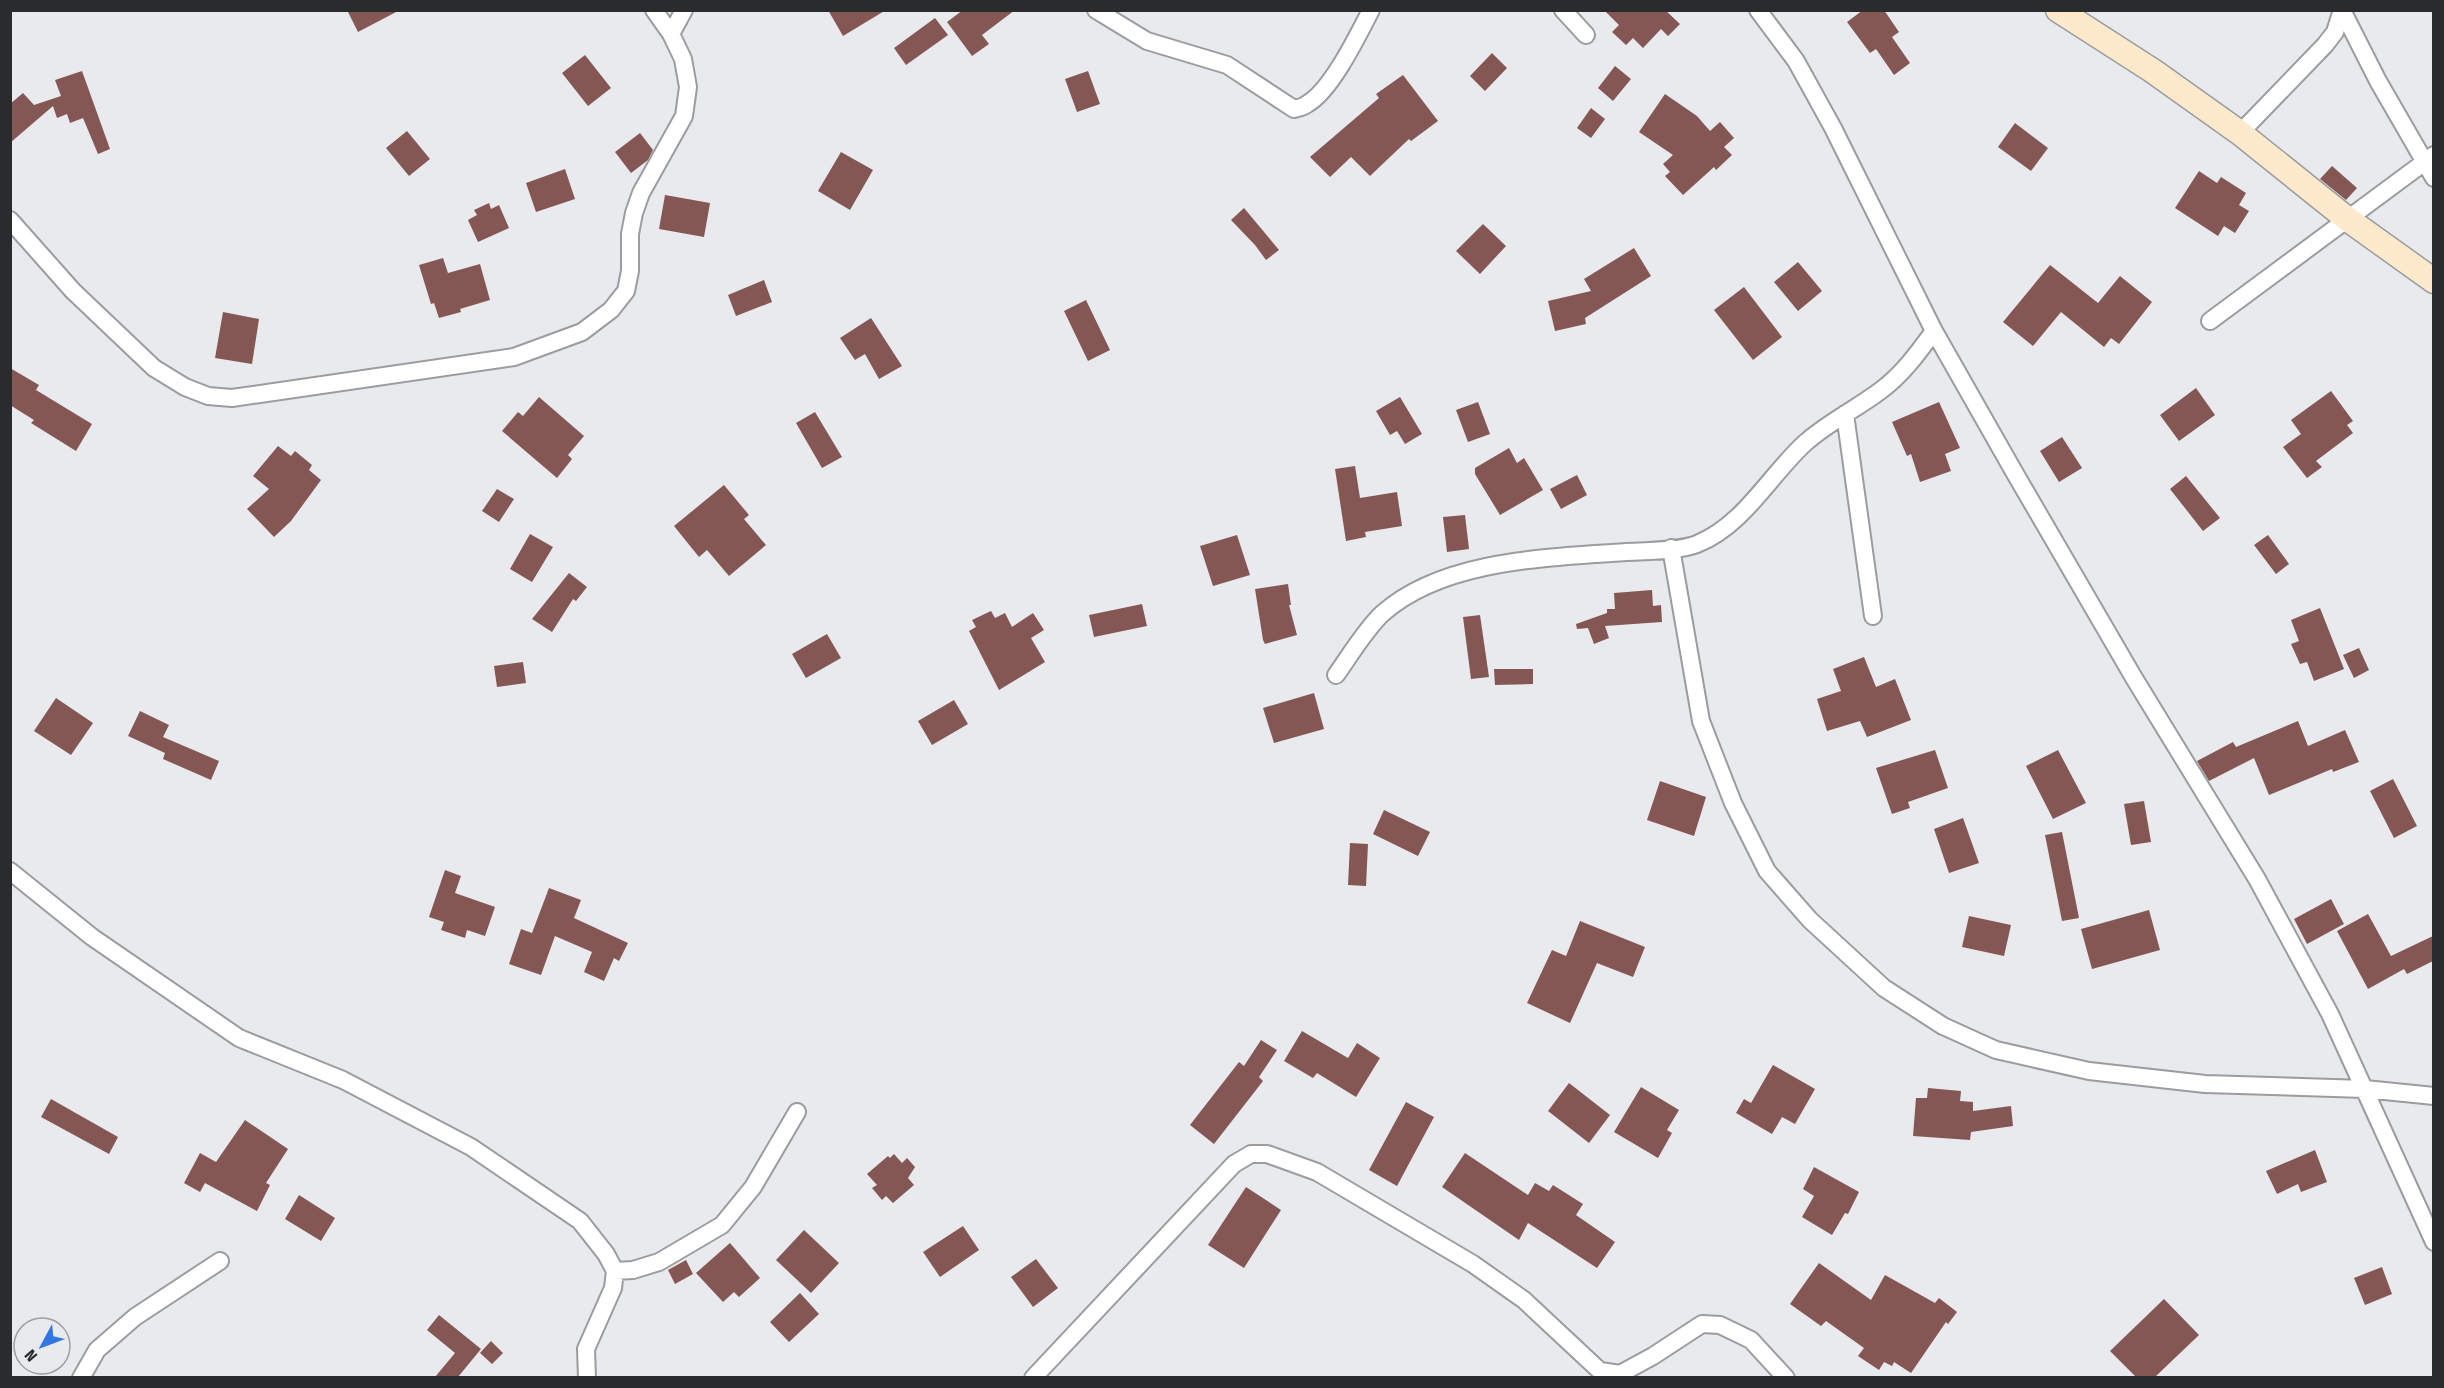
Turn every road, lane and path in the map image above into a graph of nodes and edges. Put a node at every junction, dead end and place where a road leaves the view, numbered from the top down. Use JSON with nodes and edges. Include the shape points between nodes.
{"nodes":[{"id":1,"x":654,"y":10,"type":"edge"},
{"id":2,"x":684,"y":10,"type":"edge"},
{"id":3,"x":1096,"y":10,"type":"edge"},
{"id":4,"x":1371,"y":10,"type":"edge"},
{"id":5,"x":1563,"y":10,"type":"edge"},
{"id":6,"x":1758,"y":10,"type":"edge"},
{"id":7,"x":2058,"y":10,"type":"edge"},
{"id":8,"x":2342,"y":11,"type":"edge"},
{"id":9,"x":671,"y":34,"type":"junction"},
{"id":10,"x":1586,"y":35,"type":"dead end"},
{"id":11,"x":2240,"y":133,"type":"junction"},
{"id":12,"x":2429,"y":158,"type":"edge"},
{"id":13,"x":2433,"y":178,"type":"edge"},
{"id":14,"x":2346,"y":218,"type":"junction"},
{"id":15,"x":10,"y":220,"type":"edge"},
{"id":16,"x":2433,"y":281,"type":"edge"},
{"id":17,"x":2210,"y":321,"type":"dead end"},
{"id":18,"x":1934,"y":331,"type":"junction"},
{"id":19,"x":1845,"y":414,"type":"junction"},
{"id":20,"x":1671,"y":548,"type":"junction"},
{"id":21,"x":1873,"y":616,"type":"dead end"},
{"id":22,"x":1336,"y":675,"type":"dead end"},
{"id":23,"x":10,"y":871,"type":"edge"},
{"id":24,"x":2365,"y":1089,"type":"junction"},
{"id":25,"x":2433,"y":1096,"type":"edge"},
{"id":26,"x":797,"y":1112,"type":"dead end"},
{"id":27,"x":2433,"y":1242,"type":"edge"},
{"id":28,"x":220,"y":1261,"type":"dead end"},
{"id":29,"x":615,"y":1271,"type":"junction"},
{"id":30,"x":81,"y":1377,"type":"edge"},
{"id":31,"x":586,"y":1377,"type":"edge"},
{"id":32,"x":1033,"y":1377,"type":"edge"},
{"id":33,"x":1786,"y":1377,"type":"edge"}],
"edges":[{"from":1,"to":9,"type":"street"},
{"from":2,"to":9,"type":"street"},
{"from":3,"to":4,"type":"street","via":[[1147,41],[1227,65],[1294,109],[1308,104],[1322,90]]},
{"from":5,"to":10,"type":"street"},
{"from":6,"to":18,"type":"street","via":[[1796,61],[1828,119]]},
{"from":7,"to":11,"type":"street"},
{"from":8,"to":11,"type":"street","via":[[2325,45]]},
{"from":8,"to":12,"type":"street","via":[[2378,81]]},
{"from":9,"to":15,"type":"street","via":[[683,59],[688,87],[684,116],[634,213],[626,291],[611,310],[582,332],[514,357],[232,398],[208,396],[154,368],[73,291]]},
{"from":11,"to":14,"type":"street"},
{"from":12,"to":13,"type":"street"},
{"from":12,"to":14,"type":"street"},
{"from":14,"to":16,"type":"street"},
{"from":14,"to":17,"type":"street"},
{"from":18,"to":19,"type":"street","via":[[1897,377]]},
{"from":18,"to":24,"type":"street","via":[[2134,678],[2257,879],[2330,1014]]},
{"from":19,"to":20,"type":"street","via":[[1785,462],[1725,528],[1696,545]]},
{"from":19,"to":21,"type":"street"},
{"from":20,"to":22,"type":"street","via":[[1539,558],[1459,573],[1415,591],[1382,614]]},
{"from":20,"to":24,"type":"street","via":[[1701,721],[1733,803],[1767,872],[1810,920],[1884,988],[1943,1026],[1996,1050],[2089,1071],[2205,1084]]},
{"from":23,"to":29,"type":"street","via":[[92,937],[239,1038],[343,1080],[471,1147],[580,1221]]},
{"from":24,"to":25,"type":"street"},
{"from":24,"to":27,"type":"street"},
{"from":26,"to":29,"type":"street","via":[[753,1187],[722,1225],[659,1262]]},
{"from":28,"to":30,"type":"street","via":[[135,1317],[98,1350]]},
{"from":29,"to":31,"type":"street","via":[[613,1288],[586,1349]]},
{"from":32,"to":33,"type":"street","via":[[1234,1164],[1251,1154],[1267,1154],[1317,1172],[1473,1264],[1524,1300],[1600,1371],[1620,1374],[1702,1323],[1720,1324],[1751,1340]]}]}
